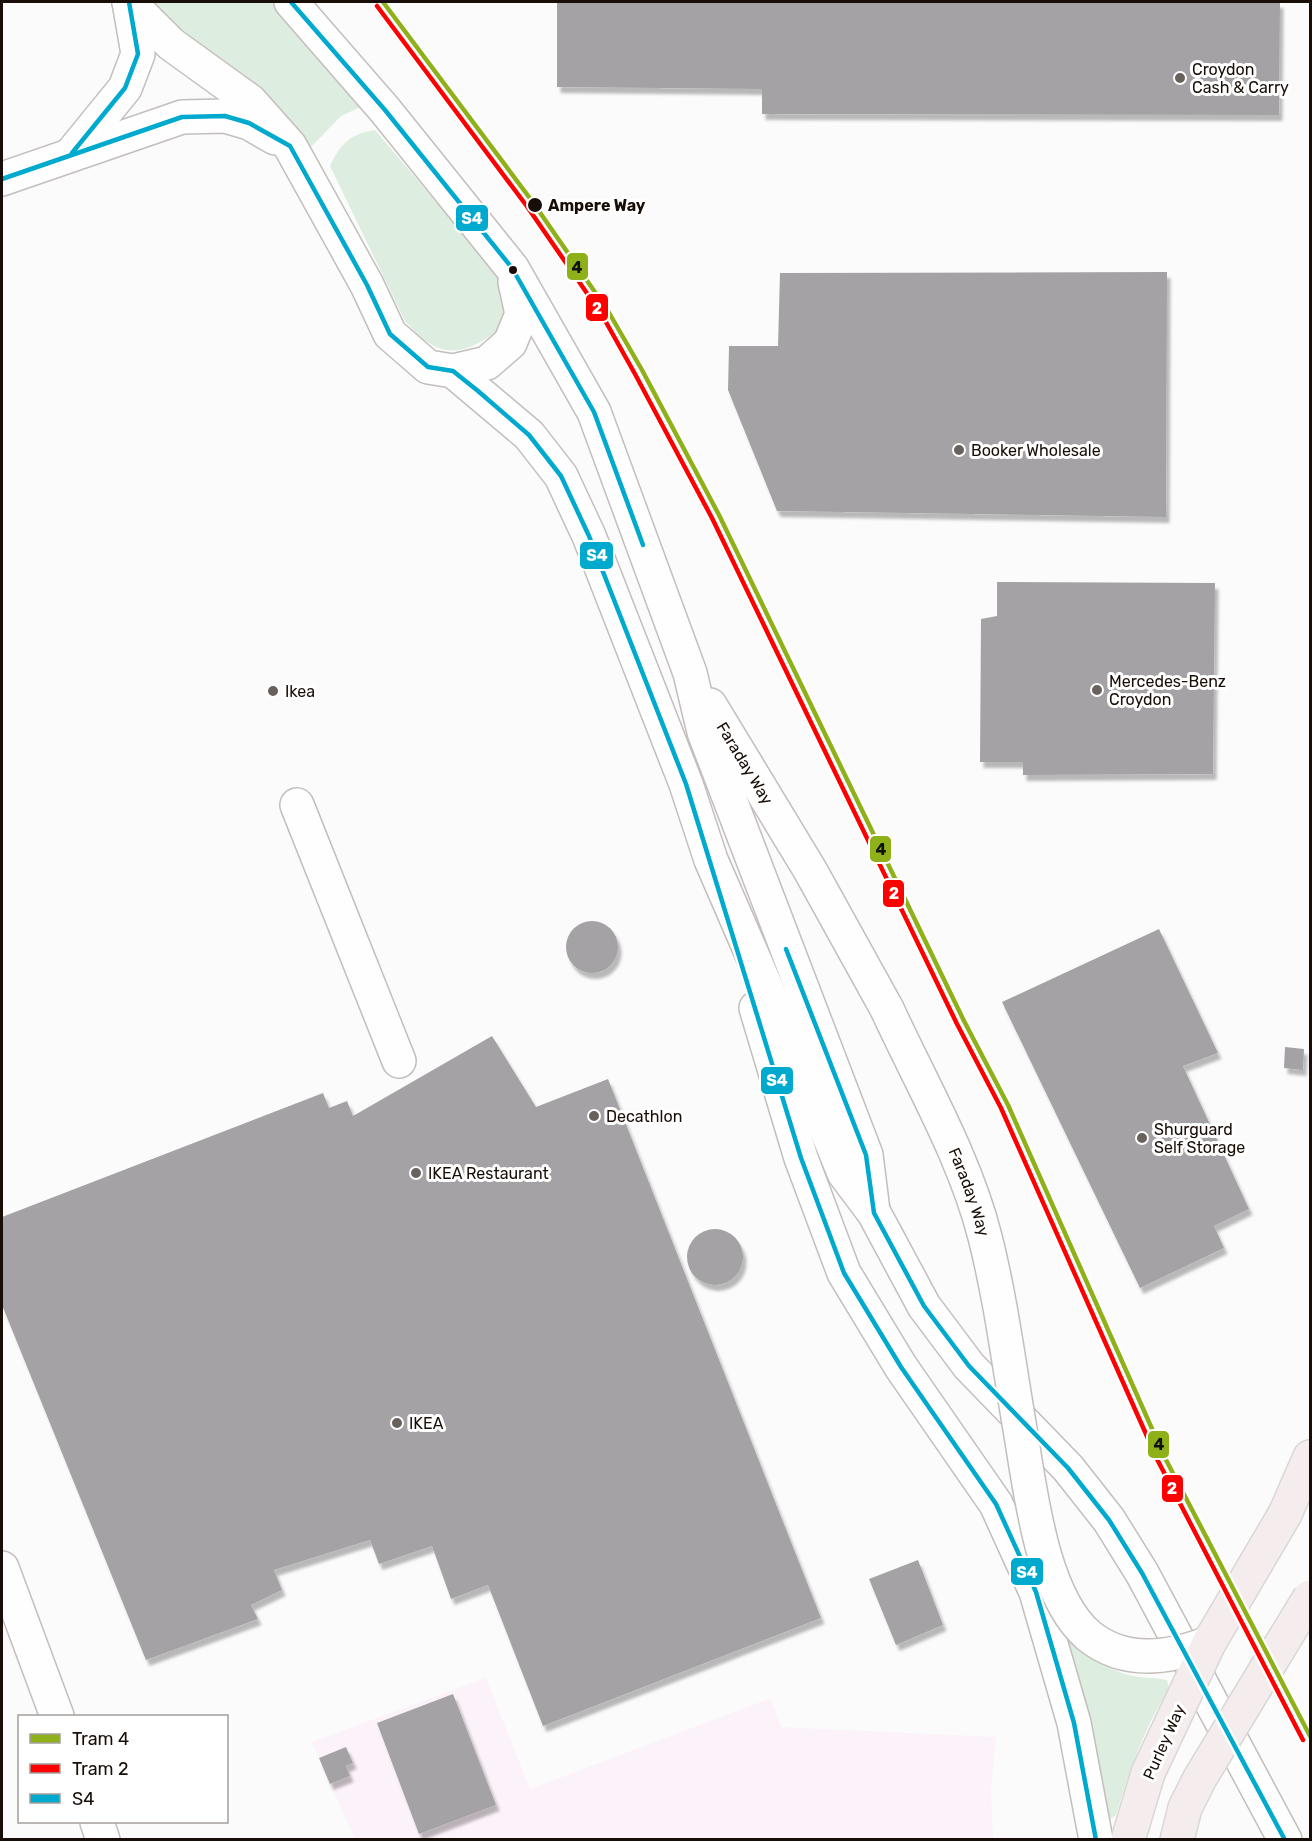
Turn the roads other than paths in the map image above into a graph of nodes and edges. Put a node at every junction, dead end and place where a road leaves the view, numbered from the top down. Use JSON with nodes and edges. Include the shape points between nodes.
{"nodes":[{"id":1,"x":129,"y":2,"type":"edge"},
{"id":2,"x":291,"y":2,"type":"edge"},
{"id":3,"x":290,"y":146,"type":"junction"},
{"id":4,"x":72,"y":153,"type":"junction"},
{"id":5,"x":2,"y":179,"type":"edge"},
{"id":6,"x":512,"y":268,"type":"junction"},
{"id":7,"x":453,"y":371,"type":"junction"},
{"id":8,"x":690,"y":673,"type":"junction"},
{"id":9,"x":297,"y":805,"type":"dead end"},
{"id":10,"x":711,"y":860,"type":"junction"},
{"id":11,"x":399,"y":1061,"type":"dead end"},
{"id":12,"x":874,"y":1213,"type":"junction"},
{"id":13,"x":1311,"y":1457,"type":"edge"},
{"id":14,"x":2,"y":1568,"type":"edge"},
{"id":15,"x":1311,"y":1597,"type":"edge"},
{"id":16,"x":1209,"y":1643,"type":"junction"},
{"id":17,"x":57,"y":1715,"type":"edge"},
{"id":18,"x":98,"y":1823,"type":"edge"},
{"id":19,"x":104,"y":1839,"type":"edge"},
{"id":20,"x":1096,"y":1839,"type":"edge"},
{"id":21,"x":1128,"y":1839,"type":"edge"},
{"id":22,"x":1177,"y":1839,"type":"edge"},
{"id":23,"x":1285,"y":1839,"type":"edge"}],
"edges":[{"from":1,"to":3,"type":"street","via":[[171,44],[250,100]]},
{"from":1,"to":4,"type":"street","via":[[138,54],[125,88]]},
{"from":2,"to":6,"type":"street","via":[[385,110]]},
{"from":3,"to":4,"type":"street","via":[[249,123],[225,116],[182,117]]},
{"from":3,"to":7,"type":"street","via":[[390,334],[428,367]]},
{"from":4,"to":5,"type":"street"},
{"from":6,"to":7,"type":"street","via":[[522,314],[510,344],[487,363]]},
{"from":6,"to":8,"type":"street","via":[[594,412]]},
{"from":7,"to":10,"type":"street","via":[[529,435],[561,476],[589,536],[686,784]]},
{"from":8,"to":12,"type":"street","via":[[704,732],[866,1155]]},
{"from":8,"to":16,"type":"street","name":"Faraday Way","bridge":true,"via":[[810,870],[886,1009],[969,1184],[985,1235],[1037,1527],[1062,1599],[1088,1635],[1122,1654],[1161,1656]]},
{"from":9,"to":11,"type":"street"},
{"from":10,"to":12,"type":"street","via":[[844,1173]]},
{"from":10,"to":20,"type":"street","via":[[801,1158],[844,1273],[901,1367],[996,1504],[1036,1592],[1074,1723]]},
{"from":12,"to":23,"type":"street","via":[[924,1306],[969,1366],[1068,1468],[1109,1520],[1142,1573]]},
{"from":13,"to":16,"type":"highway","name":"Purley Way","bridge":true,"via":[[1285,1514]]},
{"from":14,"to":17,"type":"street"},
{"from":15,"to":22,"type":"highway","bridge":true,"via":[[1200,1778],[1185,1808]]},
{"from":16,"to":21,"type":"highway","name":"Purley Way","bridge":true,"via":[[1148,1773]]},
{"from":18,"to":19,"type":"street"}]}
